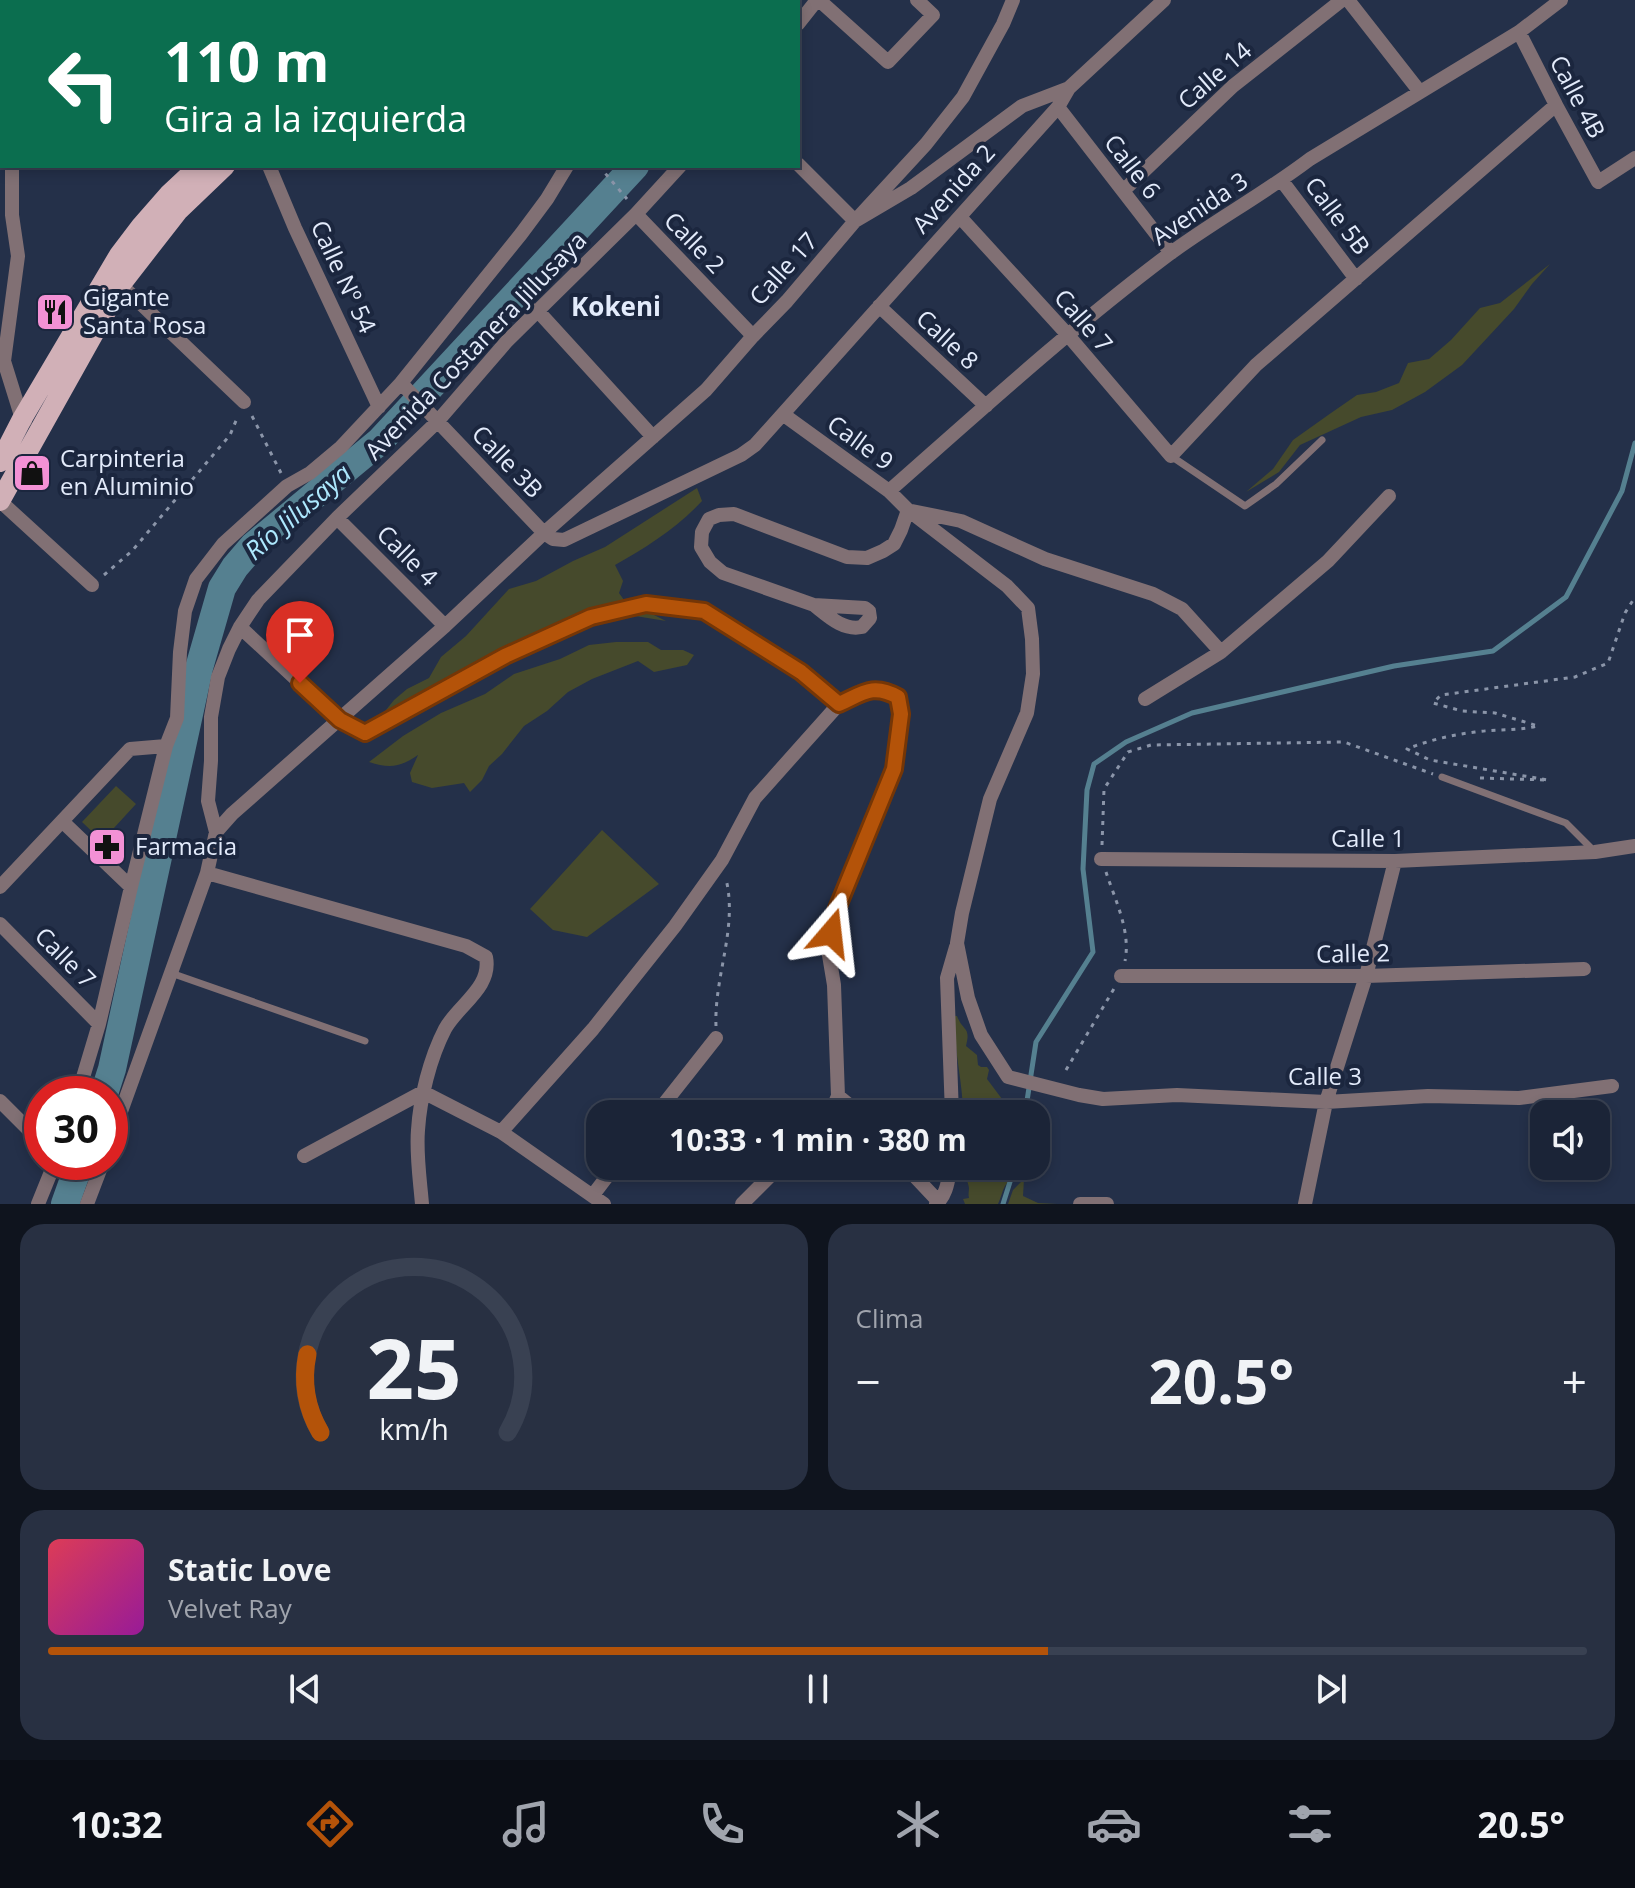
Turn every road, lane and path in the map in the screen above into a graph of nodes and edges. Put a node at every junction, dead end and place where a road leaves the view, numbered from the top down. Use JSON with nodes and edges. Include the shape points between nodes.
{"nodes":[{"id":1,"x":818,"y":0,"type":"edge"},
{"id":2,"x":917,"y":0,"type":"edge"},
{"id":3,"x":1013,"y":0,"type":"edge"},
{"id":4,"x":1164,"y":0,"type":"edge"},
{"id":5,"x":1345,"y":0,"type":"edge"},
{"id":6,"x":1561,"y":0,"type":"edge"},
{"id":7,"x":800,"y":22,"type":"edge"},
{"id":8,"x":1519,"y":32,"type":"junction"},
{"id":9,"x":1069,"y":88,"type":"junction"},
{"id":10,"x":1420,"y":92,"type":"junction"},
{"id":11,"x":1556,"y":105,"type":"junction"},
{"id":12,"x":1058,"y":107,"type":"junction"},
{"id":13,"x":1635,"y":158,"type":"edge"},
{"id":14,"x":800,"y":166,"type":"edge"},
{"id":15,"x":12,"y":168,"type":"edge"},
{"id":16,"x":197,"y":168,"type":"edge"},
{"id":17,"x":223,"y":168,"type":"edge"},
{"id":18,"x":270,"y":168,"type":"edge"},
{"id":19,"x":566,"y":168,"type":"edge"},
{"id":20,"x":600,"y":168,"type":"edge"},
{"id":21,"x":678,"y":168,"type":"edge"},
{"id":22,"x":1282,"y":181,"type":"junction"},
{"id":23,"x":1123,"y":191,"type":"junction"},
{"id":24,"x":624,"y":193,"type":"dead end"},
{"id":25,"x":636,"y":214,"type":"junction"},
{"id":26,"x":960,"y":217,"type":"junction"},
{"id":27,"x":855,"y":221,"type":"junction"},
{"id":28,"x":1171,"y":253,"type":"junction"},
{"id":29,"x":115,"y":279,"type":"junction"},
{"id":30,"x":1356,"y":279,"type":"junction"},
{"id":31,"x":879,"y":306,"type":"junction"},
{"id":32,"x":537,"y":310,"type":"junction"},
{"id":33,"x":1067,"y":334,"type":"junction"},
{"id":34,"x":753,"y":336,"type":"junction"},
{"id":35,"x":406,"y":388,"type":"junction"},
{"id":36,"x":244,"y":402,"type":"junction"},
{"id":37,"x":986,"y":406,"type":"junction"},
{"id":38,"x":379,"y":407,"type":"junction"},
{"id":39,"x":784,"y":415,"type":"junction"},
{"id":40,"x":433,"y":416,"type":"junction"},
{"id":41,"x":31,"y":424,"type":"junction"},
{"id":42,"x":653,"y":437,"type":"junction"},
{"id":43,"x":1322,"y":440,"type":"dead end"},
{"id":44,"x":1171,"y":456,"type":"junction"},
{"id":45,"x":0,"y":462,"type":"edge"},
{"id":46,"x":287,"y":486,"type":"junction"},
{"id":47,"x":889,"y":491,"type":"junction"},
{"id":48,"x":1389,"y":496,"type":"dead end"},
{"id":49,"x":0,"y":501,"type":"edge"},
{"id":50,"x":908,"y":510,"type":"junction"},
{"id":51,"x":337,"y":518,"type":"junction"},
{"id":52,"x":544,"y":533,"type":"junction"},
{"id":53,"x":92,"y":585,"type":"joint"},
{"id":54,"x":1635,"y":597,"type":"edge"},
{"id":55,"x":814,"y":605,"type":"dead end"},
{"id":56,"x":445,"y":626,"type":"junction"},
{"id":57,"x":240,"y":627,"type":"junction"},
{"id":58,"x":1221,"y":652,"type":"junction"},
{"id":59,"x":1145,"y":699,"type":"dead end"},
{"id":60,"x":839,"y":704,"type":"junction"},
{"id":61,"x":340,"y":720,"type":"junction"},
{"id":62,"x":166,"y":746,"type":"junction"},
{"id":63,"x":1442,"y":777,"type":"joint"},
{"id":64,"x":1472,"y":778,"type":"dead end"},
{"id":65,"x":63,"y":822,"type":"junction"},
{"id":66,"x":216,"y":832,"type":"junction"},
{"id":67,"x":1635,"y":846,"type":"edge"},
{"id":68,"x":1595,"y":852,"type":"junction"},
{"id":69,"x":1101,"y":859,"type":"junction"},
{"id":70,"x":722,"y":860,"type":"junction"},
{"id":71,"x":1395,"y":861,"type":"junction"},
{"id":72,"x":207,"y":873,"type":"junction"},
{"id":73,"x":0,"y":887,"type":"edge"},
{"id":74,"x":131,"y":887,"type":"junction"},
{"id":75,"x":0,"y":924,"type":"edge"},
{"id":76,"x":957,"y":943,"type":"junction"},
{"id":77,"x":1584,"y":969,"type":"dead end"},
{"id":78,"x":171,"y":973,"type":"junction"},
{"id":79,"x":1121,"y":976,"type":"junction"},
{"id":80,"x":1366,"y":976,"type":"junction"},
{"id":81,"x":99,"y":1024,"type":"junction"},
{"id":82,"x":716,"y":1038,"type":"joint"},
{"id":83,"x":365,"y":1041,"type":"dead end"},
{"id":84,"x":1066,"y":1070,"type":"dead end"},
{"id":85,"x":83,"y":1076,"type":"edge"},
{"id":86,"x":1612,"y":1086,"type":"dead end"},
{"id":87,"x":128,"y":1092,"type":"edge"},
{"id":88,"x":423,"y":1092,"type":"junction"},
{"id":89,"x":838,"y":1096,"type":"junction"},
{"id":90,"x":667,"y":1100,"type":"edge"},
{"id":91,"x":836,"y":1100,"type":"edge"},
{"id":92,"x":843,"y":1100,"type":"edge"},
{"id":93,"x":951,"y":1100,"type":"edge"},
{"id":94,"x":0,"y":1101,"type":"edge"},
{"id":95,"x":1326,"y":1102,"type":"junction"},
{"id":96,"x":24,"y":1125,"type":"edge"},
{"id":97,"x":501,"y":1132,"type":"junction"},
{"id":98,"x":304,"y":1156,"type":"dead end"},
{"id":99,"x":48,"y":1180,"type":"edge"},
{"id":100,"x":96,"y":1180,"type":"edge"},
{"id":101,"x":608,"y":1180,"type":"edge"},
{"id":102,"x":766,"y":1180,"type":"edge"},
{"id":103,"x":917,"y":1180,"type":"edge"},
{"id":104,"x":948,"y":1180,"type":"edge"},
{"id":105,"x":598,"y":1200,"type":"edge"},
{"id":106,"x":938,"y":1203,"type":"edge"},
{"id":107,"x":38,"y":1204,"type":"edge"},
{"id":108,"x":87,"y":1204,"type":"edge"},
{"id":109,"x":422,"y":1204,"type":"edge"},
{"id":110,"x":742,"y":1204,"type":"edge"},
{"id":111,"x":1080,"y":1204,"type":"edge"},
{"id":112,"x":1107,"y":1204,"type":"edge"},
{"id":113,"x":1305,"y":1204,"type":"edge"}],
"edges":[{"from":1,"to":2,"type":"street","via":[[888,62],[933,15]]},
{"from":1,"to":7,"type":"street"},
{"from":3,"to":27,"type":"street","name":"Calle 17","via":[[963,97]]},
{"from":4,"to":9,"type":"street","name":"Avenida 2"},
{"from":5,"to":10,"type":"street"},
{"from":5,"to":23,"type":"street","name":"Calle 14","via":[[1233,86]]},
{"from":6,"to":8,"type":"street","name":"Avenida 3"},
{"from":8,"to":10,"type":"street","name":"Avenida 3"},
{"from":8,"to":11,"type":"street","name":"Calle 4B"},
{"from":9,"to":12,"type":"street","name":"Avenida 2"},
{"from":9,"to":27,"type":"street","via":[[1022,106],[911,188]]},
{"from":10,"to":22,"type":"street","name":"Avenida 3"},
{"from":11,"to":13,"type":"street","name":"Calle 4B","via":[[1598,182]]},
{"from":11,"to":30,"type":"street"},
{"from":12,"to":23,"type":"street","name":"Calle 6"},
{"from":12,"to":26,"type":"street","name":"Avenida 2"},
{"from":14,"to":27,"type":"street"},
{"from":15,"to":41,"type":"street","via":[[18,256],[4,361]]},
{"from":16,"to":29,"type":"main road","via":[[119,255]]},
{"from":17,"to":29,"type":"main road"},
{"from":18,"to":38,"type":"street","name":"Calle Nº 54"},
{"from":19,"to":35,"type":"street"},
{"from":20,"to":24,"type":"path"},
{"from":21,"to":25,"type":"street","name":"Avenida Costanera Jillusaya"},
{"from":22,"to":28,"type":"street","name":"Avenida 3"},
{"from":22,"to":30,"type":"street","name":"Calle 5B"},
{"from":23,"to":28,"type":"street","name":"Calle 6"},
{"from":25,"to":32,"type":"street","name":"Avenida Costanera Jillusaya"},
{"from":25,"to":34,"type":"street","name":"Calle 2"},
{"from":26,"to":31,"type":"street","name":"Avenida 2"},
{"from":26,"to":33,"type":"street","name":"Calle 7"},
{"from":27,"to":34,"type":"street","name":"Calle 17"},
{"from":28,"to":33,"type":"street","name":"Avenida 3"},
{"from":29,"to":36,"type":"street"},
{"from":29,"to":41,"type":"main road"},
{"from":30,"to":44,"type":"street","via":[[1256,365]]},
{"from":31,"to":37,"type":"street","name":"Calle 8"},
{"from":31,"to":39,"type":"street","name":"Avenida 2"},
{"from":32,"to":40,"type":"street","name":"Avenida Costanera Jillusaya"},
{"from":32,"to":42,"type":"street"},
{"from":33,"to":37,"type":"street","name":"Avenida 3"},
{"from":33,"to":44,"type":"street","name":"Calle 7"},
{"from":34,"to":42,"type":"street","name":"Calle 17","via":[[706,390]]},
{"from":35,"to":38,"type":"street"},
{"from":35,"to":40,"type":"street","name":"Calle 3B"},
{"from":36,"to":46,"type":"path"},
{"from":36,"to":53,"type":"path","via":[[230,435],[132,551]]},
{"from":37,"to":47,"type":"street","name":"Avenida 3"},
{"from":38,"to":46,"type":"street","via":[[341,447]]},
{"from":39,"to":47,"type":"street","name":"Calle 9"},
{"from":39,"to":52,"type":"street","name":"Avenida 2","via":[[741,455],[564,540]]},
{"from":40,"to":51,"type":"street","name":"Avenida Costanera Jillusaya"},
{"from":40,"to":52,"type":"street","name":"Calle 3B"},
{"from":41,"to":45,"type":"main road"},
{"from":41,"to":49,"type":"main road"},
{"from":42,"to":52,"type":"street","name":"Calle 17"},
{"from":43,"to":44,"type":"lane","via":[[1245,506]]},
{"from":46,"to":62,"type":"street","via":[[223,544],[196,579],[185,611],[177,718]]},
{"from":47,"to":50,"type":"street","name":"Calle 9"},
{"from":48,"to":58,"type":"street","via":[[1328,561]]},
{"from":49,"to":53,"type":"street"},
{"from":50,"to":55,"type":"street","via":[[894,544],[867,558],[847,557],[734,514],[709,519],[701,547],[723,573]]},
{"from":50,"to":58,"type":"street","via":[[961,521],[1045,559],[1153,594],[1182,609]]},
{"from":50,"to":76,"type":"street","name":"Calle 9","via":[[1007,586],[1028,608],[1030,624],[1033,674],[1027,713],[990,799]]},
{"from":51,"to":56,"type":"street","name":"Calle 4"},
{"from":51,"to":57,"type":"street","name":"Avenida Costanera Jillusaya","via":[[258,600]]},
{"from":52,"to":56,"type":"street","name":"Calle 17"},
{"from":54,"to":64,"type":"path","via":[[1608,663],[1575,677],[1441,695],[1433,703],[1538,726],[1477,732],[1407,749],[1430,760],[1548,780]]},
{"from":56,"to":61,"type":"street","name":"Calle 17"},
{"from":57,"to":61,"type":"street"},
{"from":57,"to":66,"type":"street","name":"Avenida Costanera Jillusaya","via":[[218,677],[211,717],[208,801]]},
{"from":58,"to":59,"type":"street"},
{"from":60,"to":61,"type":"street","via":[[801,672],[704,611],[646,604],[591,617],[505,656],[365,733]]},
{"from":60,"to":70,"type":"street","via":[[755,798]]},
{"from":60,"to":89,"type":"street","via":[[886,690],[898,697],[901,714],[894,769],[834,916],[828,949]]},
{"from":61,"to":66,"type":"street","name":"Calle 17"},
{"from":62,"to":65,"type":"street","via":[[130,749]]},
{"from":62,"to":74,"type":"street"},
{"from":63,"to":68,"type":"lane","via":[[1566,823]]},
{"from":63,"to":69,"type":"path","via":[[1344,742],[1151,745],[1128,752],[1104,789]]},
{"from":65,"to":73,"type":"street"},
{"from":65,"to":74,"type":"street"},
{"from":66,"to":72,"type":"street"},
{"from":67,"to":68,"type":"street","name":"Calle 1"},
{"from":68,"to":71,"type":"street","name":"Calle 1"},
{"from":69,"to":71,"type":"street","name":"Calle 1"},
{"from":69,"to":79,"type":"path","via":[[1128,947]]},
{"from":70,"to":82,"type":"path","via":[[731,918],[715,1010]]},
{"from":70,"to":97,"type":"street","via":[[593,1029]]},
{"from":71,"to":80,"type":"street"},
{"from":72,"to":78,"type":"street"},
{"from":72,"to":88,"type":"street","via":[[466,946],[486,957],[483,981],[446,1028]]},
{"from":74,"to":81,"type":"street"},
{"from":75,"to":81,"type":"street","name":"Calle 7"},
{"from":76,"to":93,"type":"street","name":"Calle 9","via":[[947,978]]},
{"from":76,"to":95,"type":"street","name":"Calle 3","via":[[981,1035],[1008,1077],[1103,1099],[1177,1095]]},
{"from":77,"to":80,"type":"street","name":"Calle 2"},
{"from":78,"to":83,"type":"lane"},
{"from":78,"to":87,"type":"street"},
{"from":79,"to":80,"type":"street","name":"Calle 2"},
{"from":79,"to":84,"type":"path"},
{"from":80,"to":95,"type":"street"},
{"from":81,"to":85,"type":"street"},
{"from":82,"to":90,"type":"street"},
{"from":86,"to":95,"type":"street","name":"Calle 3","via":[[1519,1098]]},
{"from":88,"to":97,"type":"street"},
{"from":88,"to":98,"type":"street"},
{"from":88,"to":109,"type":"street","via":[[418,1132]]},
{"from":89,"to":91,"type":"street"},
{"from":89,"to":92,"type":"street"},
{"from":94,"to":96,"type":"street"},
{"from":95,"to":113,"type":"street"},
{"from":97,"to":105,"type":"street"},
{"from":99,"to":107,"type":"street"},
{"from":100,"to":108,"type":"street"},
{"from":101,"to":105,"type":"street"},
{"from":102,"to":110,"type":"street"},
{"from":103,"to":106,"type":"street"},
{"from":104,"to":106,"type":"street"},
{"from":111,"to":112,"type":"street"}]}
